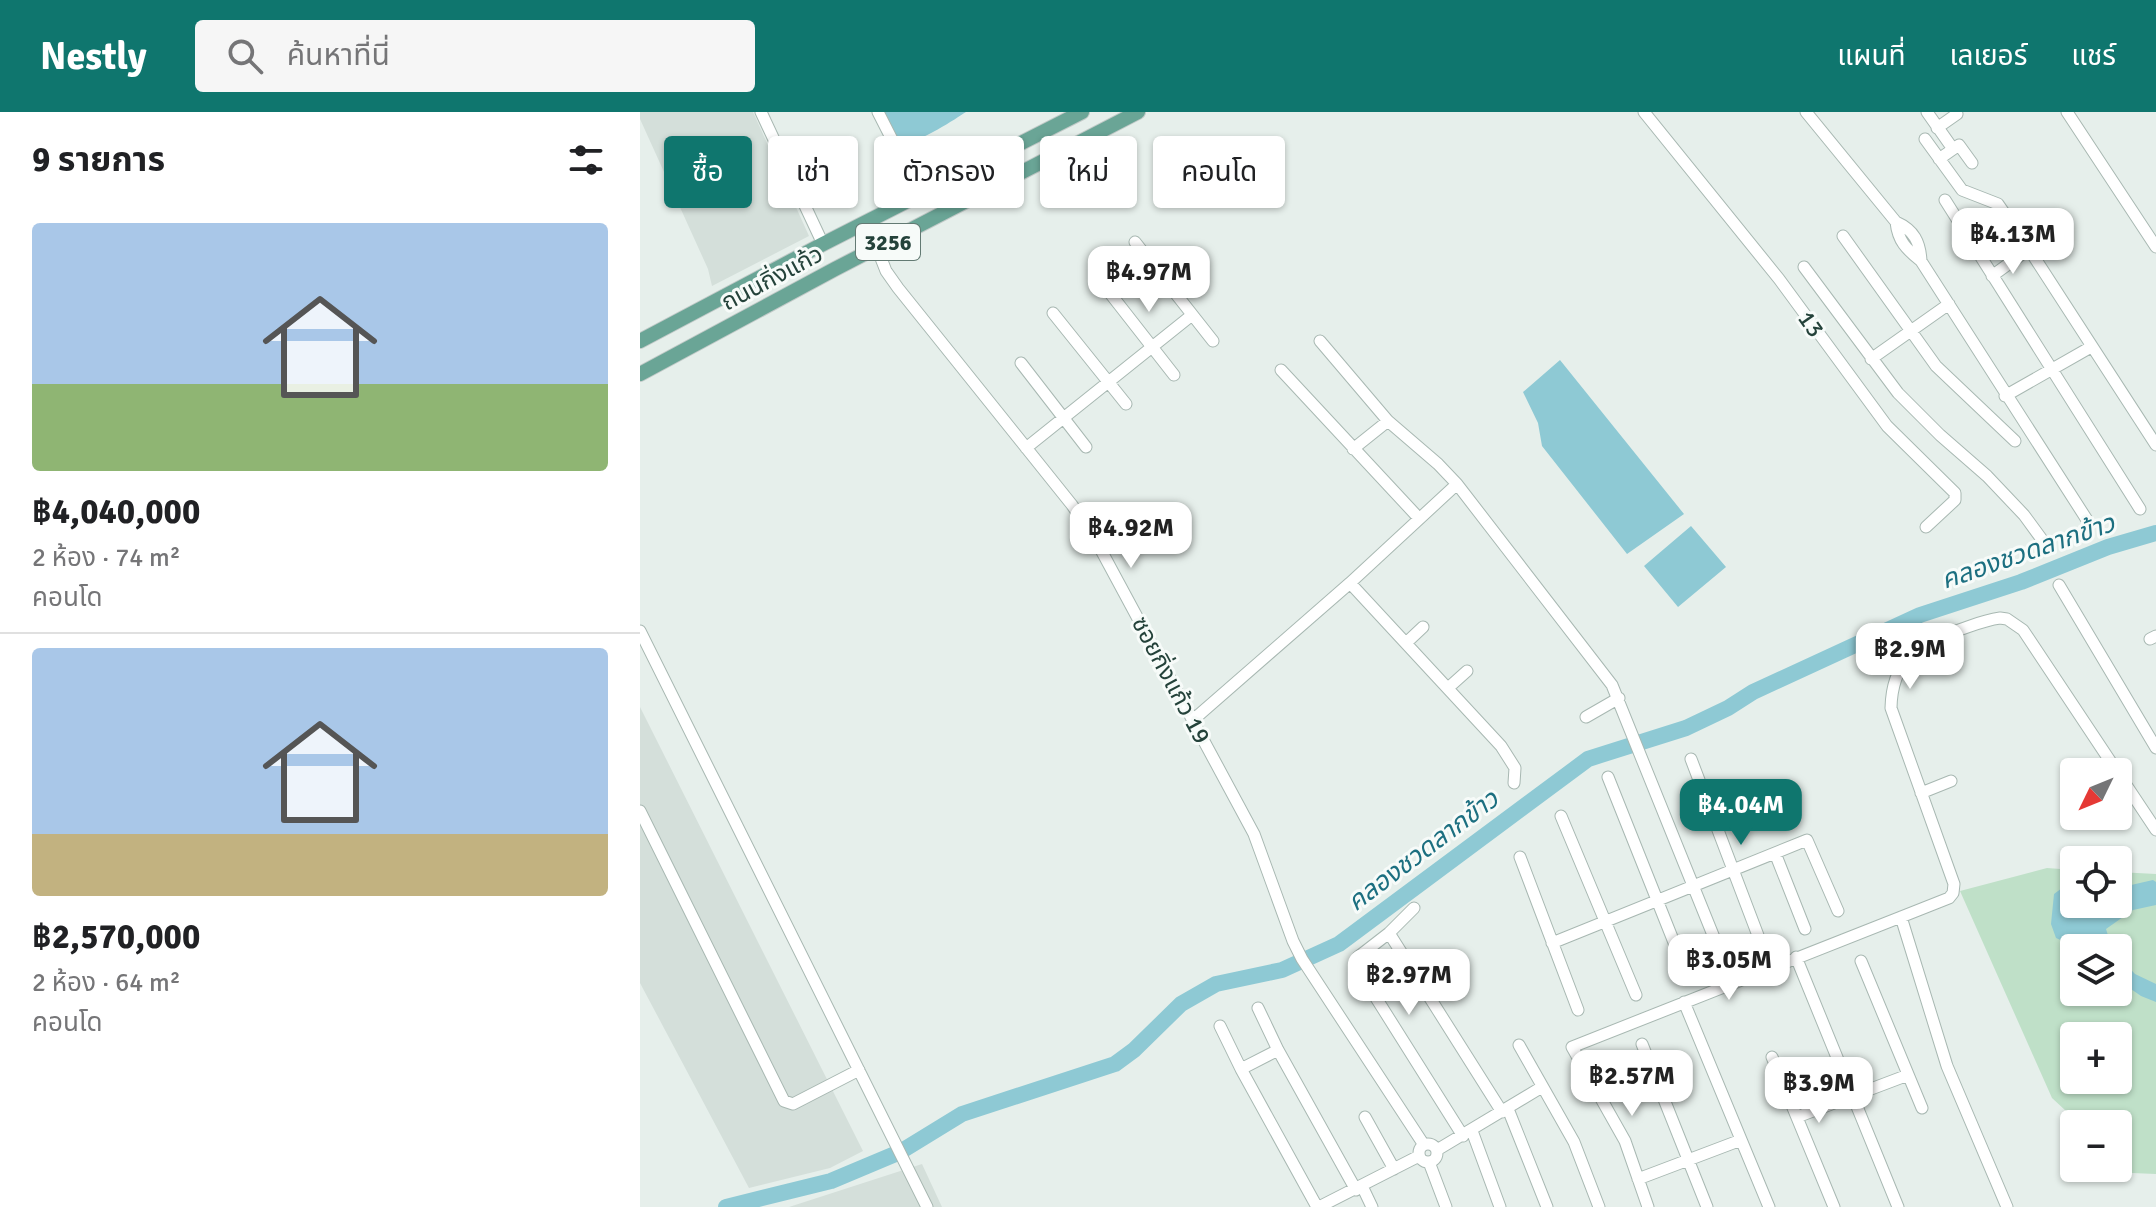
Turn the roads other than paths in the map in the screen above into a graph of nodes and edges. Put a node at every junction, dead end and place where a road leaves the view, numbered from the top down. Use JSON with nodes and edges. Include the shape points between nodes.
{"nodes":[{"id":1,"x":761,"y":112,"type":"edge"},
{"id":2,"x":878,"y":112,"type":"edge"},
{"id":3,"x":1082,"y":112,"type":"edge"},
{"id":4,"x":1138,"y":112,"type":"edge"},
{"id":5,"x":1644,"y":112,"type":"edge"},
{"id":6,"x":1806,"y":112,"type":"edge"},
{"id":7,"x":1927,"y":112,"type":"edge"},
{"id":8,"x":2067,"y":112,"type":"edge"},
{"id":9,"x":1957,"y":114,"type":"edge"},
{"id":10,"x":1937,"y":128,"type":"junction"},
{"id":11,"x":890,"y":136,"type":"edge"},
{"id":12,"x":1925,"y":139,"type":"dead end"},
{"id":13,"x":1024,"y":142,"type":"edge"},
{"id":14,"x":1953,"y":149,"type":"junction"},
{"id":15,"x":1939,"y":159,"type":"junction"},
{"id":16,"x":1972,"y":163,"type":"dead end"},
{"id":17,"x":1945,"y":200,"type":"dead end"},
{"id":18,"x":894,"y":208,"type":"edge"},
{"id":19,"x":1843,"y":236,"type":"dead end"},
{"id":20,"x":1135,"y":242,"type":"dead end"},
{"id":21,"x":823,"y":244,"type":"junction"},
{"id":22,"x":2156,"y":247,"type":"edge"},
{"id":23,"x":877,"y":248,"type":"junction"},
{"id":24,"x":2029,"y":249,"type":"junction"},
{"id":25,"x":1804,"y":267,"type":"dead end"},
{"id":26,"x":1095,"y":274,"type":"dead end"},
{"id":27,"x":1992,"y":276,"type":"junction"},
{"id":28,"x":1949,"y":304,"type":"junction"},
{"id":29,"x":1053,"y":313,"type":"dead end"},
{"id":30,"x":1192,"y":315,"type":"junction"},
{"id":31,"x":1909,"y":330,"type":"junction"},
{"id":32,"x":640,"y":341,"type":"edge"},
{"id":33,"x":1213,"y":341,"type":"dead end"},
{"id":34,"x":1320,"y":341,"type":"dead end"},
{"id":35,"x":1152,"y":346,"type":"junction"},
{"id":36,"x":2091,"y":347,"type":"junction"},
{"id":37,"x":1871,"y":359,"type":"junction"},
{"id":38,"x":1021,"y":363,"type":"dead end"},
{"id":39,"x":1281,"y":370,"type":"dead end"},
{"id":40,"x":2051,"y":370,"type":"junction"},
{"id":41,"x":640,"y":374,"type":"edge"},
{"id":42,"x":1174,"y":375,"type":"dead end"},
{"id":43,"x":1109,"y":381,"type":"junction"},
{"id":44,"x":2005,"y":396,"type":"junction"},
{"id":45,"x":1126,"y":404,"type":"dead end"},
{"id":46,"x":1063,"y":418,"type":"junction"},
{"id":47,"x":1388,"y":421,"type":"junction"},
{"id":48,"x":2015,"y":441,"type":"dead end"},
{"id":49,"x":2156,"y":445,"type":"edge"},
{"id":50,"x":1086,"y":447,"type":"dead end"},
{"id":51,"x":1026,"y":448,"type":"junction"},
{"id":52,"x":1353,"y":449,"type":"junction"},
{"id":53,"x":1457,"y":484,"type":"junction"},
{"id":54,"x":2140,"y":509,"type":"dead end"},
{"id":55,"x":1415,"y":514,"type":"dead end"},
{"id":56,"x":2089,"y":523,"type":"dead end"},
{"id":57,"x":1926,"y":527,"type":"dead end"},
{"id":58,"x":2046,"y":545,"type":"dead end"},
{"id":59,"x":1350,"y":583,"type":"junction"},
{"id":60,"x":2059,"y":585,"type":"dead end"},
{"id":61,"x":1423,"y":627,"type":"dead end"},
{"id":62,"x":640,"y":631,"type":"edge"},
{"id":63,"x":1406,"y":643,"type":"junction"},
{"id":64,"x":1467,"y":671,"type":"dead end"},
{"id":65,"x":1448,"y":688,"type":"junction"},
{"id":66,"x":1619,"y":698,"type":"junction"},
{"id":67,"x":1586,"y":717,"type":"dead end"},
{"id":68,"x":1193,"y":720,"type":"junction"},
{"id":69,"x":2156,"y":748,"type":"edge"},
{"id":70,"x":1691,"y":759,"type":"dead end"},
{"id":71,"x":1608,"y":777,"type":"dead end"},
{"id":72,"x":1951,"y":781,"type":"dead end"},
{"id":73,"x":1514,"y":783,"type":"dead end"},
{"id":74,"x":1921,"y":793,"type":"junction"},
{"id":75,"x":640,"y":811,"type":"edge"},
{"id":76,"x":1561,"y":816,"type":"dead end"},
{"id":77,"x":2156,"y":830,"type":"edge"},
{"id":78,"x":1775,"y":853,"type":"junction"},
{"id":79,"x":1520,"y":857,"type":"dead end"},
{"id":80,"x":1731,"y":871,"type":"junction"},
{"id":81,"x":1693,"y":886,"type":"junction"},
{"id":82,"x":1657,"y":901,"type":"junction"},
{"id":83,"x":1414,"y":908,"type":"dead end"},
{"id":84,"x":1838,"y":911,"type":"dead end"},
{"id":85,"x":1901,"y":917,"type":"junction"},
{"id":86,"x":1605,"y":921,"type":"junction"},
{"id":87,"x":1805,"y":929,"type":"dead end"},
{"id":88,"x":1389,"y":933,"type":"junction"},
{"id":89,"x":1552,"y":943,"type":"junction"},
{"id":90,"x":1762,"y":946,"type":"dead end"},
{"id":91,"x":1796,"y":957,"type":"junction"},
{"id":92,"x":1861,"y":961,"type":"dead end"},
{"id":93,"x":1687,"y":975,"type":"dead end"},
{"id":94,"x":1732,"y":982,"type":"junction"},
{"id":95,"x":1636,"y":995,"type":"dead end"},
{"id":96,"x":1684,"y":1002,"type":"junction"},
{"id":97,"x":1258,"y":1008,"type":"dead end"},
{"id":98,"x":1578,"y":1010,"type":"dead end"},
{"id":99,"x":1220,"y":1026,"type":"dead end"},
{"id":100,"x":1642,"y":1044,"type":"dead end"},
{"id":101,"x":1519,"y":1045,"type":"dead end"},
{"id":102,"x":1278,"y":1050,"type":"junction"},
{"id":103,"x":1772,"y":1057,"type":"dead end"},
{"id":104,"x":1241,"y":1069,"type":"junction"},
{"id":105,"x":859,"y":1070,"type":"junction"},
{"id":106,"x":1908,"y":1075,"type":"junction"},
{"id":107,"x":1542,"y":1087,"type":"junction"},
{"id":108,"x":1853,"y":1096,"type":"junction"},
{"id":109,"x":1922,"y":1108,"type":"dead end"},
{"id":110,"x":1505,"y":1110,"type":"junction"},
{"id":111,"x":1365,"y":1117,"type":"dead end"},
{"id":112,"x":1797,"y":1117,"type":"junction"},
{"id":113,"x":1467,"y":1134,"type":"junction"},
{"id":114,"x":1741,"y":1140,"type":"junction"},
{"id":115,"x":1424,"y":1154,"type":"junction"},
{"id":116,"x":1689,"y":1160,"type":"junction"},
{"id":117,"x":1394,"y":1169,"type":"junction"},
{"id":118,"x":1638,"y":1179,"type":"junction"},
{"id":119,"x":1359,"y":1188,"type":"junction"},
{"id":120,"x":927,"y":1207,"type":"edge"},
{"id":121,"x":1318,"y":1207,"type":"edge"},
{"id":122,"x":1372,"y":1207,"type":"edge"},
{"id":123,"x":1446,"y":1207,"type":"edge"},
{"id":124,"x":1500,"y":1207,"type":"edge"},
{"id":125,"x":1547,"y":1207,"type":"edge"},
{"id":126,"x":1599,"y":1207,"type":"edge"},
{"id":127,"x":1648,"y":1207,"type":"edge"},
{"id":128,"x":1707,"y":1207,"type":"edge"},
{"id":129,"x":1769,"y":1207,"type":"edge"},
{"id":130,"x":1834,"y":1207,"type":"edge"},
{"id":131,"x":1898,"y":1207,"type":"edge"},
{"id":132,"x":2007,"y":1207,"type":"edge"}],
"edges":[{"from":1,"to":21,"type":"street"},
{"from":2,"to":11,"type":"street"},
{"from":3,"to":13,"type":"main road","name":"ถนนกิ่งแก้ว","number":"3256"},
{"from":4,"to":23,"type":"main road","name":"ถนนกิ่งแก้ว","number":"3256"},
{"from":5,"to":57,"type":"street","name":"13","via":[[1779,279],[1887,426],[1955,493],[1948,509]]},
{"from":6,"to":28,"type":"street","via":[[1896,222],[1897,237],[1921,261]]},
{"from":7,"to":10,"type":"street"},
{"from":8,"to":22,"type":"street"},
{"from":9,"to":10,"type":"street"},
{"from":10,"to":14,"type":"street"},
{"from":12,"to":15,"type":"street"},
{"from":14,"to":15,"type":"street"},
{"from":14,"to":16,"type":"street","via":[[1959,145]]},
{"from":15,"to":24,"type":"street","via":[[1962,190],[1998,204]]},
{"from":17,"to":27,"type":"street"},
{"from":18,"to":21,"type":"main road","name":"ถนนกิ่งแก้ว","number":"3256"},
{"from":19,"to":31,"type":"street"},
{"from":20,"to":30,"type":"street"},
{"from":21,"to":32,"type":"main road","name":"ถนนกิ่งแก้ว","number":"3256"},
{"from":23,"to":41,"type":"main road","name":"ถนนกิ่งแก้ว","number":"3256"},
{"from":23,"to":51,"type":"street","name":"ซอยกิ่งแก้ว 19","via":[[898,288]]},
{"from":24,"to":27,"type":"street"},
{"from":24,"to":36,"type":"street"},
{"from":25,"to":37,"type":"street"},
{"from":26,"to":35,"type":"street"},
{"from":27,"to":40,"type":"street"},
{"from":28,"to":31,"type":"street"},
{"from":28,"to":44,"type":"street"},
{"from":29,"to":43,"type":"street"},
{"from":30,"to":33,"type":"street"},
{"from":30,"to":35,"type":"street"},
{"from":31,"to":37,"type":"street"},
{"from":31,"to":48,"type":"street","via":[[1936,366]]},
{"from":34,"to":47,"type":"street"},
{"from":35,"to":42,"type":"street"},
{"from":35,"to":43,"type":"street"},
{"from":36,"to":40,"type":"street"},
{"from":36,"to":49,"type":"street"},
{"from":37,"to":58,"type":"street","via":[[1911,407],[2024,515]]},
{"from":38,"to":46,"type":"street"},
{"from":39,"to":52,"type":"street"},
{"from":40,"to":44,"type":"street"},
{"from":40,"to":54,"type":"street"},
{"from":43,"to":45,"type":"street"},
{"from":43,"to":46,"type":"street"},
{"from":44,"to":56,"type":"street"},
{"from":46,"to":50,"type":"street"},
{"from":46,"to":51,"type":"street"},
{"from":47,"to":52,"type":"street"},
{"from":47,"to":53,"type":"street"},
{"from":51,"to":68,"type":"street","name":"ซอยกิ่งแก้ว 19","via":[[1094,537]]},
{"from":52,"to":55,"type":"street"},
{"from":53,"to":59,"type":"street"},
{"from":53,"to":66,"type":"street"},
{"from":59,"to":63,"type":"street"},
{"from":59,"to":68,"type":"street"},
{"from":60,"to":69,"type":"street"},
{"from":61,"to":63,"type":"street"},
{"from":62,"to":105,"type":"street"},
{"from":63,"to":65,"type":"street"},
{"from":64,"to":65,"type":"street"},
{"from":65,"to":73,"type":"street","via":[[1513,762]]},
{"from":66,"to":67,"type":"street"},
{"from":66,"to":81,"type":"street"},
{"from":68,"to":115,"type":"street","name":"ซอยกิ่งแก้ว 19","via":[[1254,834],[1293,941]]},
{"from":70,"to":80,"type":"street"},
{"from":71,"to":82,"type":"street"},
{"from":72,"to":74,"type":"street"},
{"from":74,"to":77,"type":"street","via":[[1891,708],[1894,680],[1927,642],[2000,618],[2016,624],[2035,644]]},
{"from":74,"to":85,"type":"street","via":[[1953,893]]},
{"from":75,"to":105,"type":"street","via":[[784,1101],[793,1104]]},
{"from":76,"to":86,"type":"street"},
{"from":78,"to":80,"type":"street"},
{"from":78,"to":84,"type":"street","via":[[1807,840]]},
{"from":78,"to":87,"type":"street"},
{"from":79,"to":89,"type":"street"},
{"from":80,"to":81,"type":"street"},
{"from":80,"to":90,"type":"street"},
{"from":81,"to":82,"type":"street"},
{"from":81,"to":94,"type":"street"},
{"from":82,"to":86,"type":"street"},
{"from":82,"to":93,"type":"street"},
{"from":83,"to":88,"type":"street"},
{"from":85,"to":91,"type":"street"},
{"from":85,"to":132,"type":"street","via":[[1947,1066]]},
{"from":86,"to":89,"type":"street"},
{"from":86,"to":95,"type":"street"},
{"from":88,"to":110,"type":"street"},
{"from":88,"to":113,"type":"street","via":[[1358,957],[1356,966]]},
{"from":89,"to":98,"type":"street"},
{"from":91,"to":94,"type":"street"},
{"from":91,"to":108,"type":"street"},
{"from":92,"to":106,"type":"street"},
{"from":94,"to":96,"type":"street"},
{"from":96,"to":114,"type":"street"},
{"from":96,"to":118,"type":"street","via":[[1572,1047],[1625,1141]]},
{"from":97,"to":102,"type":"street"},
{"from":99,"to":104,"type":"street"},
{"from":100,"to":116,"type":"street"},
{"from":101,"to":107,"type":"street"},
{"from":102,"to":104,"type":"street"},
{"from":102,"to":119,"type":"street"},
{"from":103,"to":112,"type":"street"},
{"from":104,"to":121,"type":"street"},
{"from":105,"to":120,"type":"street"},
{"from":106,"to":108,"type":"street"},
{"from":106,"to":109,"type":"street"},
{"from":107,"to":110,"type":"street"},
{"from":107,"to":126,"type":"street","via":[[1574,1142]]},
{"from":108,"to":112,"type":"street"},
{"from":108,"to":131,"type":"street"},
{"from":110,"to":113,"type":"street"},
{"from":110,"to":125,"type":"street"},
{"from":111,"to":117,"type":"street"},
{"from":112,"to":130,"type":"street"},
{"from":113,"to":115,"type":"street","via":[[1437,1150],[1433,1145]]},
{"from":113,"to":124,"type":"street"},
{"from":114,"to":116,"type":"street"},
{"from":114,"to":129,"type":"street"},
{"from":115,"to":117,"type":"street"},
{"from":115,"to":123,"type":"street","name":"ซอยกิ่งแก้ว 19"},
{"from":116,"to":118,"type":"street"},
{"from":116,"to":128,"type":"street"},
{"from":117,"to":119,"type":"street"},
{"from":118,"to":127,"type":"street"},
{"from":119,"to":121,"type":"street"},
{"from":119,"to":122,"type":"street"}]}
